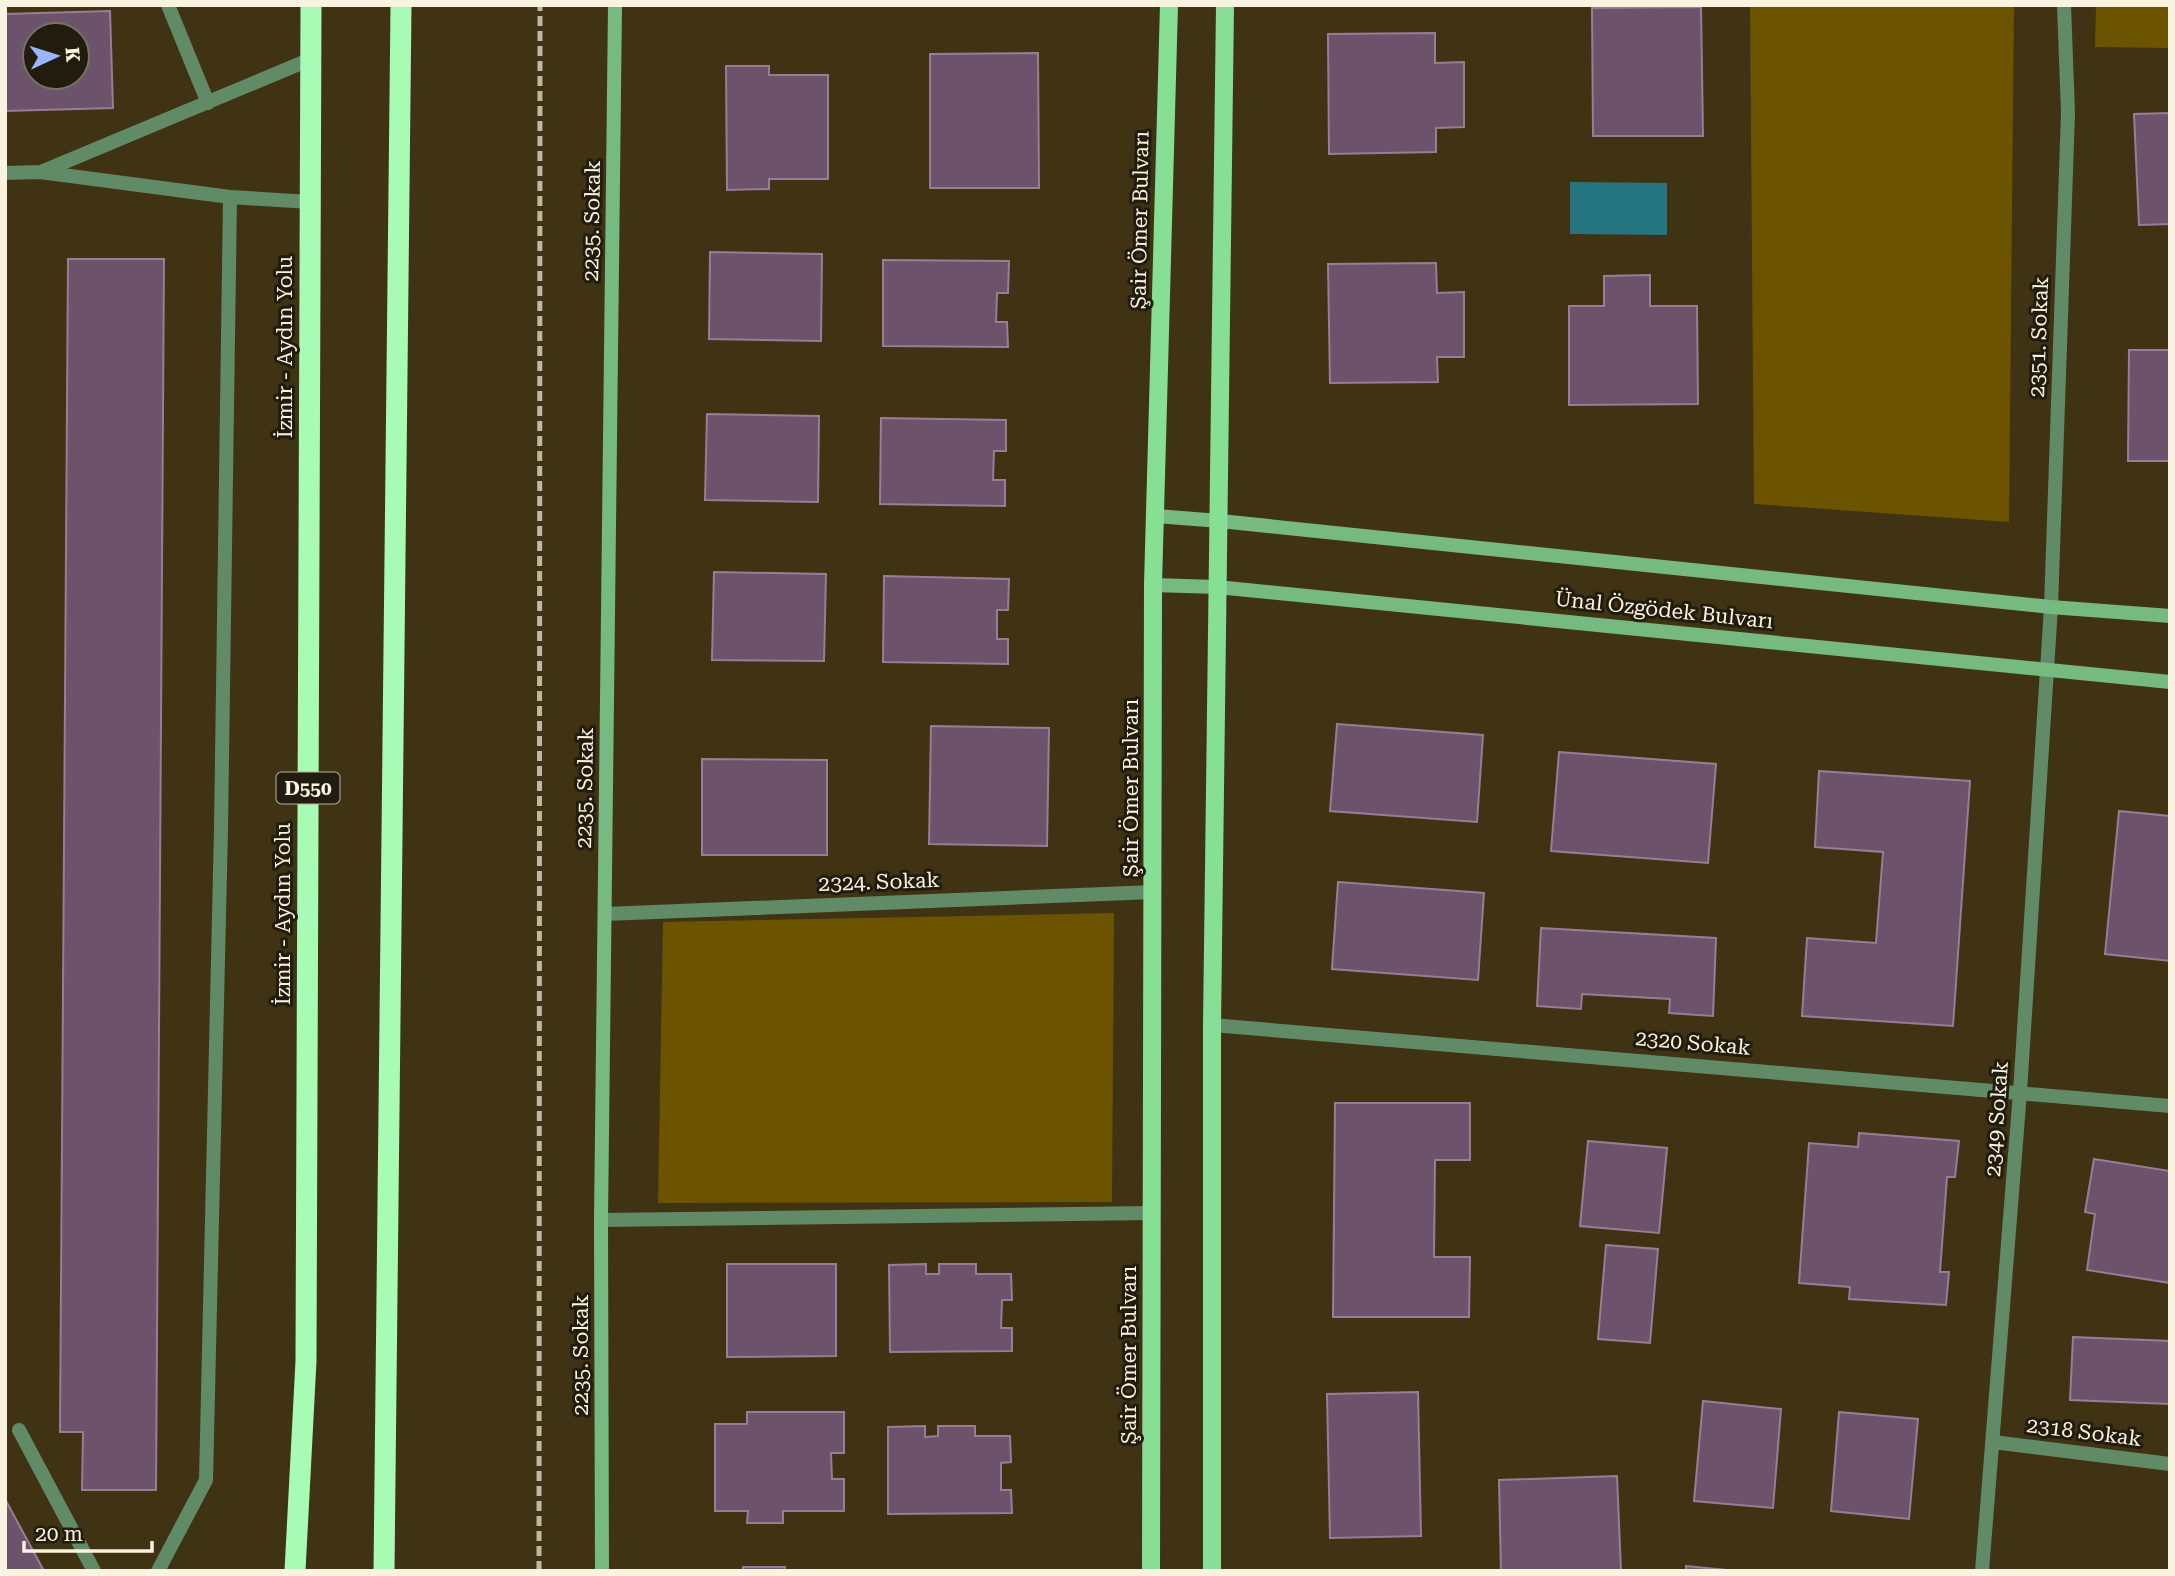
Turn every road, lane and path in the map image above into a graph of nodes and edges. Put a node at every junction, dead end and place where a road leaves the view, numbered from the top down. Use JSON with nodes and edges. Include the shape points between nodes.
{"nodes":[{"id":1,"x":168,"y":5,"type":"edge"},
{"id":2,"x":311,"y":5,"type":"edge"},
{"id":3,"x":401,"y":5,"type":"edge"},
{"id":4,"x":616,"y":5,"type":"edge"},
{"id":5,"x":1169,"y":5,"type":"edge"},
{"id":6,"x":1225,"y":5,"type":"edge"},
{"id":7,"x":2064,"y":5,"type":"edge"},
{"id":8,"x":312,"y":59,"type":"junction"},
{"id":9,"x":208,"y":103,"type":"junction"},
{"id":10,"x":40,"y":172,"type":"junction"},
{"id":11,"x":5,"y":173,"type":"edge"},
{"id":12,"x":230,"y":197,"type":"junction"},
{"id":13,"x":310,"y":202,"type":"junction"},
{"id":14,"x":1156,"y":516,"type":"junction"},
{"id":15,"x":1220,"y":521,"type":"junction"},
{"id":16,"x":1153,"y":585,"type":"junction"},
{"id":17,"x":1217,"y":587,"type":"junction"},
{"id":18,"x":2051,"y":607,"type":"junction"},
{"id":19,"x":2170,"y":616,"type":"edge"},
{"id":20,"x":2048,"y":670,"type":"junction"},
{"id":21,"x":2170,"y":682,"type":"edge"},
{"id":22,"x":1154,"y":892,"type":"junction"},
{"id":23,"x":605,"y":915,"type":"junction"},
{"id":24,"x":1212,"y":1024,"type":"junction"},
{"id":25,"x":2020,"y":1092,"type":"junction"},
{"id":26,"x":2170,"y":1106,"type":"edge"},
{"id":27,"x":1152,"y":1213,"type":"junction"},
{"id":28,"x":601,"y":1220,"type":"junction"},
{"id":29,"x":19,"y":1430,"type":"dead end"},
{"id":30,"x":1993,"y":1442,"type":"junction"},
{"id":31,"x":2170,"y":1464,"type":"edge"},
{"id":32,"x":94,"y":1571,"type":"edge"},
{"id":33,"x":158,"y":1571,"type":"edge"},
{"id":34,"x":295,"y":1571,"type":"edge"},
{"id":35,"x":384,"y":1571,"type":"edge"},
{"id":36,"x":602,"y":1571,"type":"edge"},
{"id":37,"x":1151,"y":1571,"type":"edge"},
{"id":38,"x":1212,"y":1571,"type":"edge"},
{"id":39,"x":1982,"y":1571,"type":"edge"}],
"edges":[{"from":1,"to":9,"type":"street"},
{"from":2,"to":8,"type":"highway","name":"İzmir - Aydın Yolu","number":"D550"},
{"from":3,"to":35,"type":"highway"},
{"from":4,"to":23,"type":"main road","name":"2235. Sokak"},
{"from":5,"to":14,"type":"main road","name":"Şair Ömer Bulvarı"},
{"from":6,"to":15,"type":"main road"},
{"from":7,"to":18,"type":"street","name":"2351. Sokak","via":[[2068,113]]},
{"from":8,"to":9,"type":"street"},
{"from":8,"to":13,"type":"highway","name":"İzmir - Aydın Yolu","number":"D550"},
{"from":9,"to":10,"type":"street"},
{"from":10,"to":11,"type":"street"},
{"from":10,"to":12,"type":"street"},
{"from":12,"to":13,"type":"street"},
{"from":12,"to":33,"type":"street","via":[[206,1480]]},
{"from":13,"to":34,"type":"highway","name":"İzmir - Aydın Yolu","number":"D550","via":[[306,1347]]},
{"from":14,"to":15,"type":"main road","name":"Ünal Özgödek Bulvarı"},
{"from":14,"to":16,"type":"main road","name":"Şair Ömer Bulvarı"},
{"from":15,"to":17,"type":"main road"},
{"from":15,"to":18,"type":"main road","name":"Ünal Özgödek Bulvarı"},
{"from":16,"to":17,"type":"main road","name":"Ünal Özgödek Bulvarı"},
{"from":16,"to":22,"type":"main road","name":"Şair Ömer Bulvarı"},
{"from":17,"to":20,"type":"main road","name":"Ünal Özgödek Bulvarı"},
{"from":17,"to":24,"type":"main road"},
{"from":18,"to":19,"type":"main road","name":"Ünal Özgödek Bulvarı"},
{"from":18,"to":20,"type":"street","name":"2351. Sokak"},
{"from":20,"to":21,"type":"main road","name":"Ünal Özgödek Bulvarı"},
{"from":20,"to":25,"type":"street","name":"2349 Sokak"},
{"from":22,"to":23,"type":"street","name":"2324. Sokak"},
{"from":22,"to":27,"type":"main road","name":"Şair Ömer Bulvarı"},
{"from":23,"to":28,"type":"main road","name":"2235. Sokak"},
{"from":24,"to":25,"type":"street","name":"2320 Sokak"},
{"from":24,"to":38,"type":"main road"},
{"from":25,"to":26,"type":"street","name":"2320 Sokak"},
{"from":25,"to":30,"type":"street","name":"2349 Sokak"},
{"from":27,"to":28,"type":"street"},
{"from":27,"to":37,"type":"main road","name":"Şair Ömer Bulvarı"},
{"from":28,"to":36,"type":"main road","name":"2235. Sokak"},
{"from":29,"to":32,"type":"street"},
{"from":30,"to":31,"type":"street","name":"2318 Sokak"},
{"from":30,"to":39,"type":"street","name":"2349 Sokak"}]}
